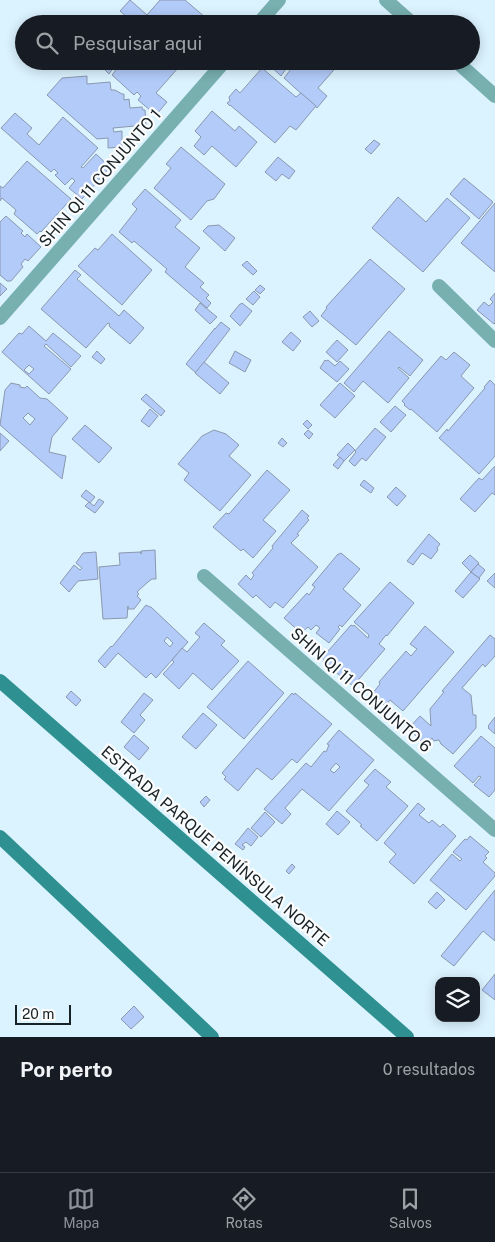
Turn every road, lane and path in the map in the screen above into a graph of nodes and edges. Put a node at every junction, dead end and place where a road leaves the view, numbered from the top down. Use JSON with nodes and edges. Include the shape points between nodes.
{"nodes":[{"id":1,"x":279,"y":0,"type":"edge"},
{"id":2,"x":386,"y":0,"type":"edge"},
{"id":3,"x":266,"y":15,"type":"edge"},
{"id":4,"x":403,"y":15,"type":"edge"},
{"id":5,"x":217,"y":70,"type":"edge"},
{"id":6,"x":466,"y":70,"type":"edge"},
{"id":7,"x":495,"y":96,"type":"edge"},
{"id":8,"x":439,"y":286,"type":"dead end"},
{"id":9,"x":0,"y":318,"type":"edge"},
{"id":10,"x":495,"y":341,"type":"edge"},
{"id":11,"x":204,"y":576,"type":"dead end"},
{"id":12,"x":0,"y":681,"type":"edge"},
{"id":13,"x":495,"y":830,"type":"edge"},
{"id":14,"x":0,"y":837,"type":"edge"},
{"id":15,"x":212,"y":1037,"type":"edge"},
{"id":16,"x":408,"y":1037,"type":"edge"}],
"edges":[{"from":1,"to":3,"type":"street"},
{"from":2,"to":4,"type":"street"},
{"from":5,"to":9,"type":"street","name":"SHIN QI 11 CONJUNTO 1"},
{"from":6,"to":7,"type":"street"},
{"from":8,"to":10,"type":"street"},
{"from":11,"to":13,"type":"street","name":"SHIN QI 11 CONJUNTO 6"},
{"from":12,"to":16,"type":"main road","name":"ESTRADA PARQUE PENÍNSULA NORTE"},
{"from":14,"to":15,"type":"main road"}]}
